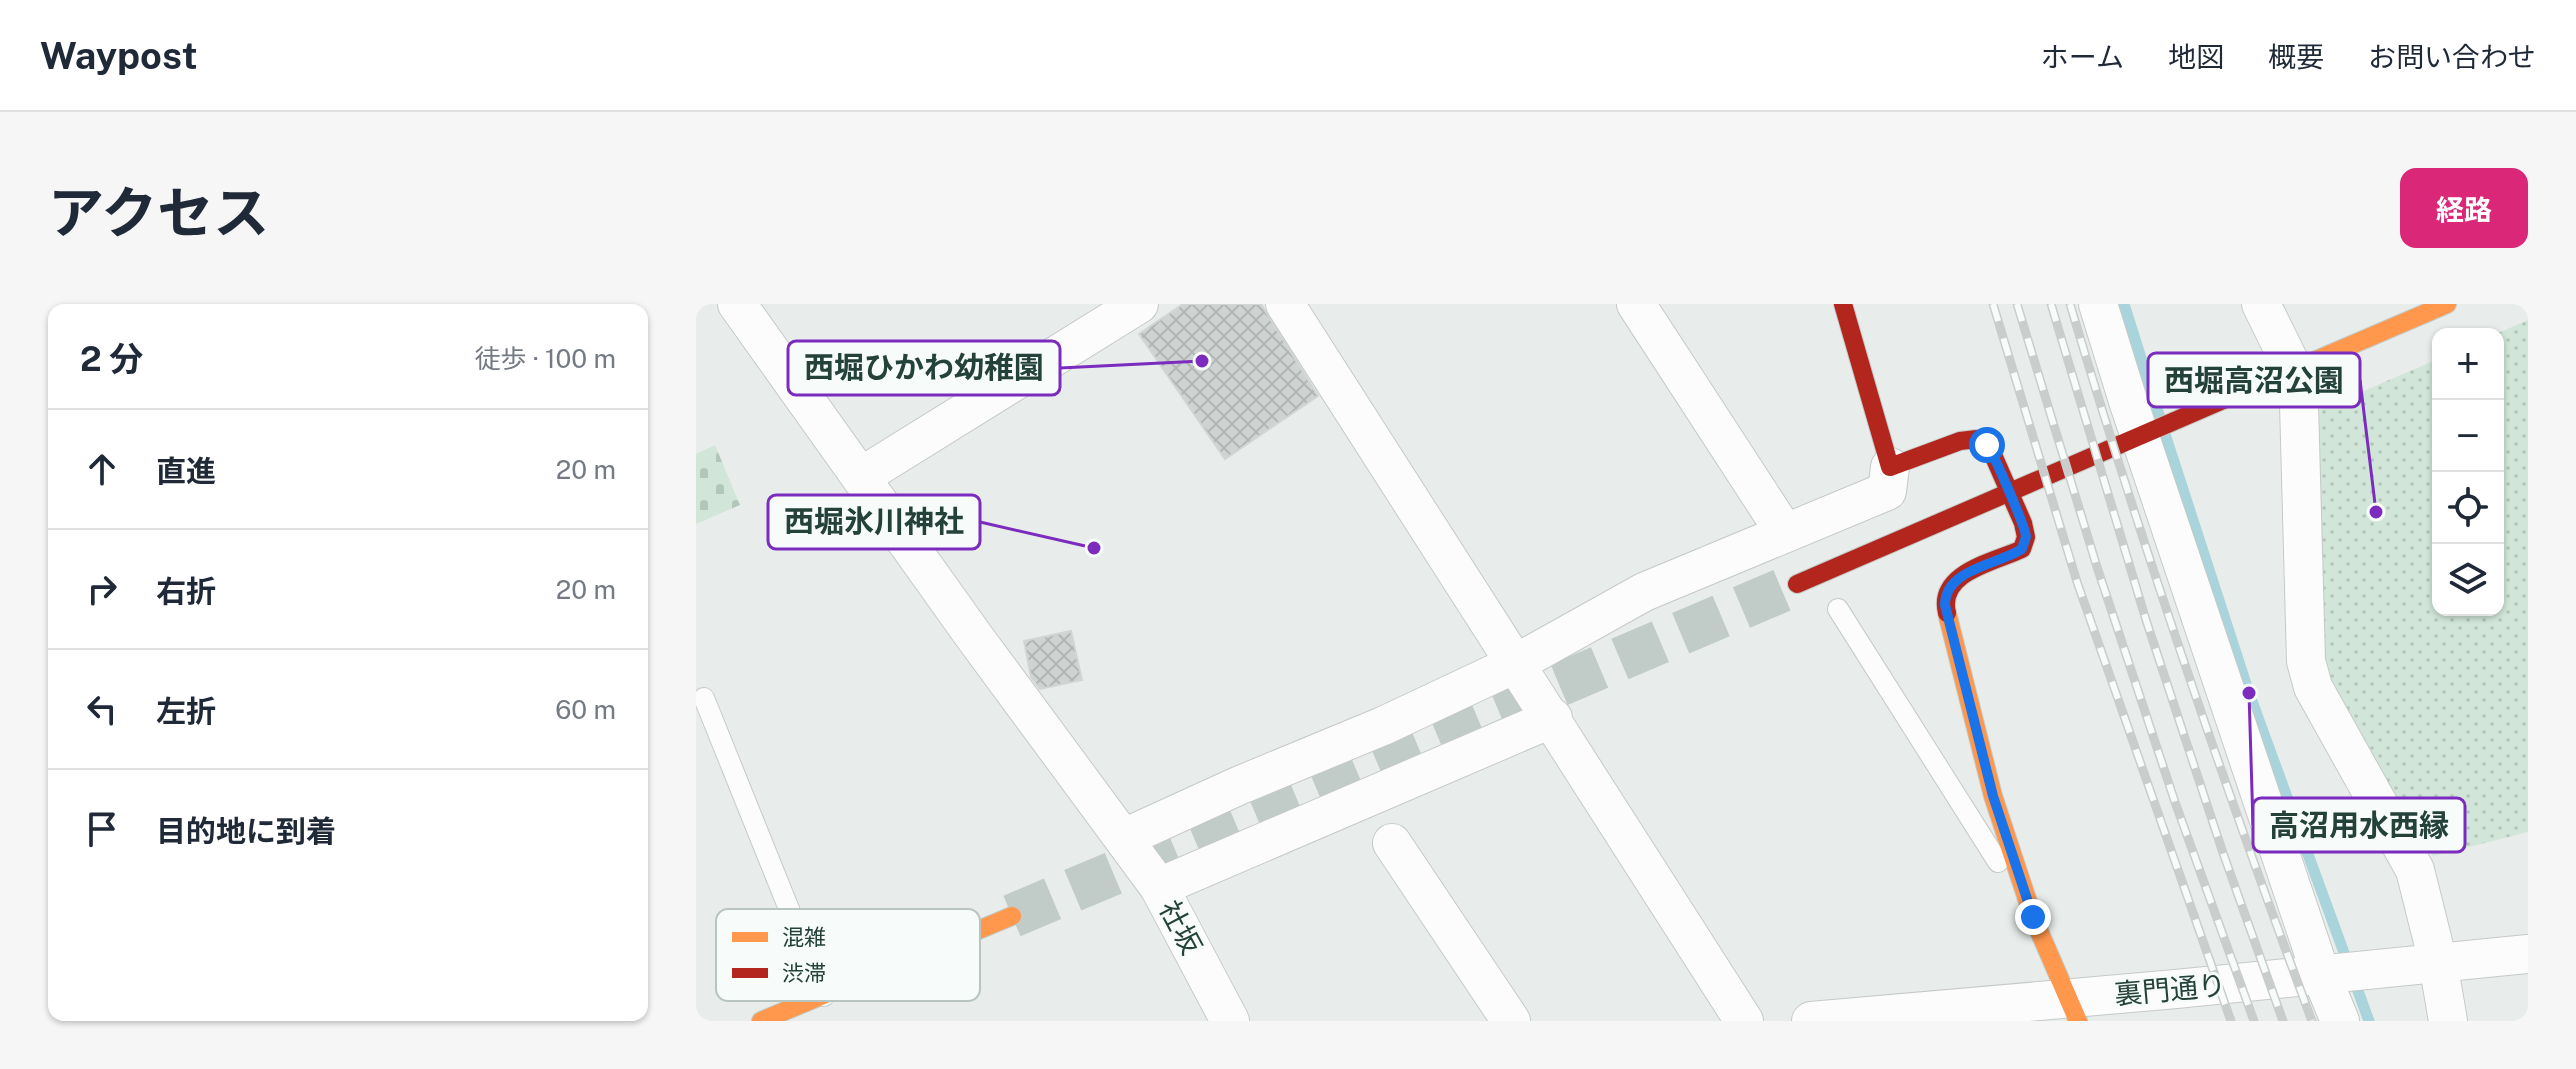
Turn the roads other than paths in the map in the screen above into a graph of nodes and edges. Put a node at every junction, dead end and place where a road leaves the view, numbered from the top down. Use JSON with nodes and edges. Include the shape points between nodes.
{"nodes":[{"id":1,"x":737,"y":304,"type":"edge"},
{"id":2,"x":1139,"y":304,"type":"edge"},
{"id":3,"x":1285,"y":304,"type":"edge"},
{"id":4,"x":1636,"y":304,"type":"edge"},
{"id":5,"x":1843,"y":304,"type":"edge"},
{"id":6,"x":2098,"y":304,"type":"edge"},
{"id":7,"x":2261,"y":304,"type":"edge"},
{"id":8,"x":2447,"y":304,"type":"edge"},
{"id":9,"x":2294,"y":371,"type":"junction"},
{"id":10,"x":2155,"y":430,"type":"junction"},
{"id":11,"x":1890,"y":467,"type":"junction"},
{"id":12,"x":862,"y":476,"type":"junction"},
{"id":13,"x":2008,"y":494,"type":"junction"},
{"id":14,"x":1785,"y":533,"type":"junction"},
{"id":15,"x":1797,"y":584,"type":"tunnel mouth"},
{"id":16,"x":1838,"y":609,"type":"dead end"},
{"id":17,"x":1515,"y":664,"type":"junction"},
{"id":18,"x":704,"y":698,"type":"dead end"},
{"id":19,"x":1553,"y":718,"type":"junction"},
{"id":20,"x":1124,"y":838,"type":"junction"},
{"id":21,"x":1392,"y":843,"type":"dead end"},
{"id":22,"x":1159,"y":887,"type":"junction"},
{"id":23,"x":789,"y":909,"type":"edge"},
{"id":24,"x":1012,"y":916,"type":"tunnel mouth"},
{"id":25,"x":2033,"y":917,"type":"junction"},
{"id":26,"x":980,"y":930,"type":"edge"},
{"id":27,"x":2528,"y":954,"type":"edge"},
{"id":28,"x":2438,"y":962,"type":"junction"},
{"id":29,"x":2339,"y":973,"type":"junction"},
{"id":30,"x":811,"y":1001,"type":"edge"},
{"id":31,"x":2182,"y":1005,"type":"edge"},
{"id":32,"x":2074,"y":1010,"type":"edge"},
{"id":33,"x":761,"y":1021,"type":"edge"},
{"id":34,"x":1230,"y":1021,"type":"edge"},
{"id":35,"x":1511,"y":1021,"type":"edge"},
{"id":36,"x":1744,"y":1021,"type":"edge"},
{"id":37,"x":1811,"y":1021,"type":"edge"},
{"id":38,"x":2340,"y":1021,"type":"edge"},
{"id":39,"x":2448,"y":1021,"type":"edge"}],
"edges":[{"from":1,"to":12,"type":"street","name":"社坂"},
{"from":2,"to":12,"type":"street"},
{"from":3,"to":17,"type":"street"},
{"from":4,"to":14,"type":"street"},
{"from":5,"to":11,"type":"street"},
{"from":6,"to":10,"type":"street"},
{"from":7,"to":9,"type":"street"},
{"from":8,"to":9,"type":"street"},
{"from":9,"to":10,"type":"street"},
{"from":9,"to":28,"type":"street","via":[[2306,661],[2313,687],[2415,870]]},
{"from":10,"to":13,"type":"street"},
{"from":10,"to":29,"type":"street"},
{"from":11,"to":13,"type":"street","via":[[1977,439],[1990,448]]},
{"from":11,"to":14,"type":"street","via":[[1887,491]]},
{"from":12,"to":20,"type":"street","name":"社坂"},
{"from":13,"to":15,"type":"street"},
{"from":13,"to":25,"type":"street","via":[[2023,523],[2022,549],[1960,576],[1945,595],[1945,605],[1993,796]]},
{"from":14,"to":17,"type":"street","via":[[1644,592]]},
{"from":16,"to":25,"type":"lane"},
{"from":17,"to":19,"type":"street"},
{"from":17,"to":20,"type":"street"},
{"from":18,"to":23,"type":"lane"},
{"from":19,"to":22,"type":"street"},
{"from":19,"to":36,"type":"street"},
{"from":20,"to":22,"type":"street","name":"社坂"},
{"from":21,"to":35,"type":"street"},
{"from":22,"to":34,"type":"street","name":"社坂"},
{"from":24,"to":26,"type":"street"},
{"from":25,"to":32,"type":"street"},
{"from":27,"to":28,"type":"street","name":"裏門通り"},
{"from":28,"to":29,"type":"street","name":"裏門通り"},
{"from":28,"to":39,"type":"street"},
{"from":29,"to":31,"type":"street","name":"裏門通り"},
{"from":29,"to":38,"type":"street"},
{"from":30,"to":33,"type":"street"},
{"from":31,"to":32,"type":"street","name":"裏門通り"},
{"from":32,"to":37,"type":"street","name":"裏門通り"}]}
